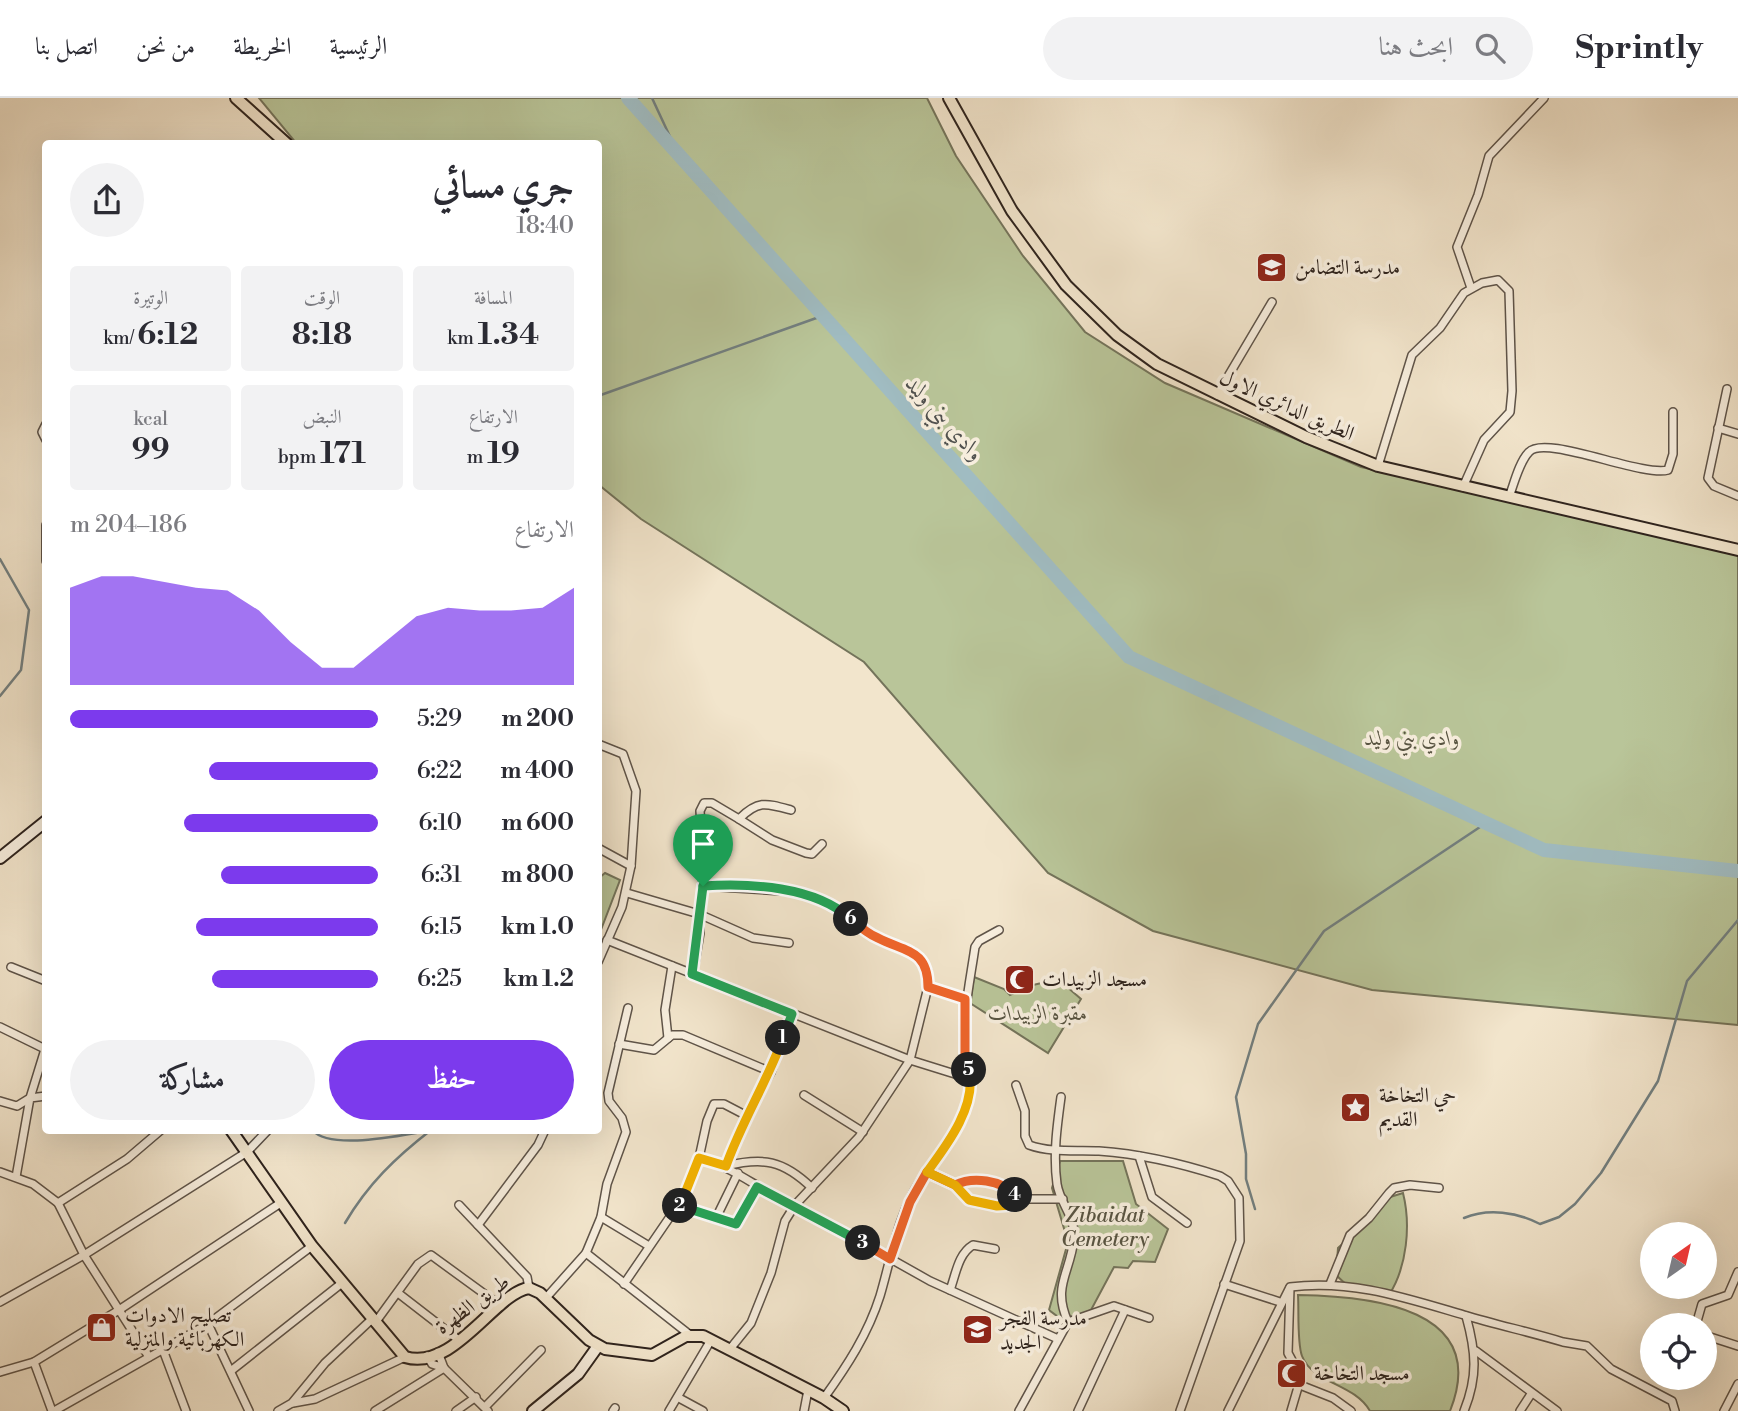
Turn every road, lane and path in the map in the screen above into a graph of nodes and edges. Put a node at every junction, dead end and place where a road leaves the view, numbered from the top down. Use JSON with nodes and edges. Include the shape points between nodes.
{"nodes":[{"id":1,"x":236,"y":98,"type":"edge"},
{"id":2,"x":949,"y":98,"type":"edge"},
{"id":3,"x":1544,"y":98,"type":"edge"},
{"id":4,"x":283,"y":140,"type":"edge"},
{"id":5,"x":1471,"y":288,"type":"junction"},
{"id":6,"x":1272,"y":302,"type":"dead end"},
{"id":7,"x":1727,"y":389,"type":"dead end"},
{"id":8,"x":1217,"y":395,"type":"junction"},
{"id":9,"x":1673,"y":412,"type":"dead end"},
{"id":10,"x":1718,"y":428,"type":"junction"},
{"id":11,"x":1738,"y":434,"type":"edge"},
{"id":12,"x":1378,"y":466,"type":"junction"},
{"id":13,"x":1463,"y":487,"type":"junction"},
{"id":14,"x":1738,"y":496,"type":"edge"},
{"id":15,"x":1508,"y":497,"type":"junction"},
{"id":16,"x":1738,"y":550,"type":"edge"},
{"id":17,"x":602,"y":746,"type":"edge"},
{"id":18,"x":791,"y":810,"type":"dead end"},
{"id":19,"x":739,"y":819,"type":"junction"},
{"id":20,"x":42,"y":824,"type":"edge"},
{"id":21,"x":822,"y":844,"type":"dead end"},
{"id":22,"x":602,"y":850,"type":"edge"},
{"id":23,"x":0,"y":858,"type":"edge"},
{"id":24,"x":631,"y":866,"type":"junction"},
{"id":25,"x":703,"y":886,"type":"junction"},
{"id":26,"x":627,"y":893,"type":"junction"},
{"id":27,"x":699,"y":914,"type":"junction"},
{"id":28,"x":999,"y":930,"type":"dead end"},
{"id":29,"x":607,"y":940,"type":"junction"},
{"id":30,"x":789,"y":943,"type":"dead end"},
{"id":31,"x":602,"y":952,"type":"edge"},
{"id":32,"x":672,"y":966,"type":"junction"},
{"id":33,"x":11,"y":967,"type":"dead end"},
{"id":34,"x":692,"y":974,"type":"junction"},
{"id":35,"x":42,"y":979,"type":"edge"},
{"id":36,"x":928,"y":987,"type":"junction"},
{"id":37,"x":965,"y":999,"type":"junction"},
{"id":38,"x":628,"y":1007,"type":"dead end"},
{"id":39,"x":792,"y":1014,"type":"junction"},
{"id":40,"x":0,"y":1027,"type":"edge"},
{"id":41,"x":668,"y":1038,"type":"junction"},
{"id":42,"x":619,"y":1044,"type":"junction"},
{"id":43,"x":42,"y":1046,"type":"edge"},
{"id":44,"x":42,"y":1054,"type":"edge"},
{"id":45,"x":910,"y":1060,"type":"junction"},
{"id":46,"x":771,"y":1072,"type":"junction"},
{"id":47,"x":971,"y":1079,"type":"junction"},
{"id":48,"x":1016,"y":1084,"type":"dead end"},
{"id":49,"x":804,"y":1095,"type":"dead end"},
{"id":50,"x":42,"y":1097,"type":"edge"},
{"id":51,"x":1061,"y":1097,"type":"dead end"},
{"id":52,"x":30,"y":1098,"type":"junction"},
{"id":53,"x":0,"y":1101,"type":"edge"},
{"id":54,"x":747,"y":1116,"type":"junction"},
{"id":55,"x":863,"y":1132,"type":"junction"},
{"id":56,"x":156,"y":1134,"type":"edge"},
{"id":57,"x":234,"y":1134,"type":"edge"},
{"id":58,"x":264,"y":1134,"type":"edge"},
{"id":59,"x":543,"y":1134,"type":"edge"},
{"id":60,"x":1056,"y":1151,"type":"junction"},
{"id":61,"x":247,"y":1152,"type":"junction"},
{"id":62,"x":1139,"y":1156,"type":"junction"},
{"id":63,"x":699,"y":1158,"type":"junction"},
{"id":64,"x":726,"y":1166,"type":"junction"},
{"id":65,"x":0,"y":1172,"type":"edge"},
{"id":66,"x":927,"y":1172,"type":"junction"},
{"id":67,"x":738,"y":1173,"type":"junction"},
{"id":68,"x":16,"y":1177,"type":"junction"},
{"id":69,"x":955,"y":1185,"type":"junction"},
{"id":70,"x":757,"y":1187,"type":"junction"},
{"id":71,"x":812,"y":1188,"type":"junction"},
{"id":72,"x":1439,"y":1188,"type":"dead end"},
{"id":73,"x":1017,"y":1199,"type":"junction"},
{"id":74,"x":1063,"y":1199,"type":"junction"},
{"id":75,"x":282,"y":1202,"type":"junction"},
{"id":76,"x":58,"y":1203,"type":"junction"},
{"id":77,"x":459,"y":1205,"type":"dead end"},
{"id":78,"x":678,"y":1205,"type":"junction"},
{"id":79,"x":795,"y":1205,"type":"junction"},
{"id":80,"x":601,"y":1217,"type":"junction"},
{"id":81,"x":716,"y":1218,"type":"junction"},
{"id":82,"x":1187,"y":1223,"type":"dead end"},
{"id":83,"x":478,"y":1225,"type":"junction"},
{"id":84,"x":312,"y":1246,"type":"junction"},
{"id":85,"x":649,"y":1246,"type":"junction"},
{"id":86,"x":995,"y":1249,"type":"dead end"},
{"id":87,"x":586,"y":1253,"type":"junction"},
{"id":88,"x":84,"y":1255,"type":"junction"},
{"id":89,"x":890,"y":1259,"type":"junction"},
{"id":90,"x":1738,"y":1272,"type":"edge"},
{"id":91,"x":342,"y":1283,"type":"junction"},
{"id":92,"x":624,"y":1284,"type":"junction"},
{"id":93,"x":1224,"y":1284,"type":"junction"},
{"id":94,"x":1330,"y":1284,"type":"junction"},
{"id":95,"x":1290,"y":1287,"type":"junction"},
{"id":96,"x":529,"y":1288,"type":"junction"},
{"id":97,"x":950,"y":1290,"type":"junction"},
{"id":98,"x":398,"y":1293,"type":"junction"},
{"id":99,"x":545,"y":1299,"type":"junction"},
{"id":100,"x":1280,"y":1302,"type":"junction"},
{"id":101,"x":0,"y":1303,"type":"edge"},
{"id":102,"x":501,"y":1306,"type":"junction"},
{"id":103,"x":119,"y":1310,"type":"junction"},
{"id":104,"x":1125,"y":1310,"type":"junction"},
{"id":105,"x":1699,"y":1313,"type":"edge"},
{"id":106,"x":1466,"y":1316,"type":"junction"},
{"id":107,"x":1149,"y":1318,"type":"dead end"},
{"id":108,"x":373,"y":1321,"type":"junction"},
{"id":109,"x":1068,"y":1322,"type":"junction"},
{"id":110,"x":208,"y":1324,"type":"junction"},
{"id":111,"x":690,"y":1335,"type":"junction"},
{"id":112,"x":1058,"y":1339,"type":"junction"},
{"id":113,"x":1717,"y":1339,"type":"edge"},
{"id":114,"x":711,"y":1340,"type":"junction"},
{"id":115,"x":460,"y":1341,"type":"junction"},
{"id":116,"x":598,"y":1346,"type":"junction"},
{"id":117,"x":1738,"y":1346,"type":"edge"},
{"id":118,"x":730,"y":1349,"type":"junction"},
{"id":119,"x":163,"y":1350,"type":"junction"},
{"id":120,"x":541,"y":1350,"type":"dead end"},
{"id":121,"x":1476,"y":1352,"type":"junction"},
{"id":122,"x":433,"y":1354,"type":"junction"},
{"id":123,"x":149,"y":1357,"type":"junction"},
{"id":124,"x":405,"y":1357,"type":"junction"},
{"id":125,"x":34,"y":1362,"type":"junction"},
{"id":126,"x":444,"y":1368,"type":"junction"},
{"id":127,"x":232,"y":1370,"type":"junction"},
{"id":128,"x":0,"y":1372,"type":"edge"},
{"id":129,"x":1738,"y":1384,"type":"edge"},
{"id":130,"x":1300,"y":1385,"type":"junction"},
{"id":131,"x":808,"y":1390,"type":"junction"},
{"id":132,"x":1531,"y":1394,"type":"junction"},
{"id":133,"x":476,"y":1396,"type":"junction"},
{"id":134,"x":679,"y":1398,"type":"junction"},
{"id":135,"x":824,"y":1398,"type":"junction"},
{"id":136,"x":292,"y":1404,"type":"junction"},
{"id":137,"x":387,"y":1408,"type":"edge"},
{"id":138,"x":486,"y":1409,"type":"edge"},
{"id":139,"x":53,"y":1411,"type":"edge"},
{"id":140,"x":186,"y":1411,"type":"edge"},
{"id":141,"x":249,"y":1411,"type":"edge"},
{"id":142,"x":278,"y":1411,"type":"edge"},
{"id":143,"x":375,"y":1411,"type":"edge"},
{"id":144,"x":456,"y":1411,"type":"edge"},
{"id":145,"x":533,"y":1411,"type":"edge"},
{"id":146,"x":669,"y":1411,"type":"edge"},
{"id":147,"x":703,"y":1411,"type":"edge"},
{"id":148,"x":804,"y":1411,"type":"edge"},
{"id":149,"x":844,"y":1411,"type":"edge"},
{"id":150,"x":1019,"y":1411,"type":"edge"},
{"id":151,"x":1078,"y":1411,"type":"edge"},
{"id":152,"x":1180,"y":1411,"type":"edge"},
{"id":153,"x":1228,"y":1411,"type":"edge"},
{"id":154,"x":1291,"y":1411,"type":"edge"},
{"id":155,"x":1351,"y":1411,"type":"edge"},
{"id":156,"x":1464,"y":1411,"type":"edge"},
{"id":157,"x":1520,"y":1411,"type":"edge"},
{"id":158,"x":1557,"y":1411,"type":"edge"},
{"id":159,"x":1675,"y":1411,"type":"edge"},
{"id":160,"x":1724,"y":1411,"type":"edge"}],
"edges":[{"from":1,"to":4,"type":"main road"},
{"from":2,"to":8,"type":"main road","name":"الطريق الدائري الاول","via":[[1012,211],[1066,285],[1147,357]]},
{"from":3,"to":5,"type":"street","via":[[1489,156],[1458,244]]},
{"from":5,"to":12,"type":"street","via":[[1412,355]]},
{"from":5,"to":13,"type":"street","via":[[1498,281],[1509,291],[1512,401],[1503,422],[1485,440]]},
{"from":6,"to":8,"type":"street"},
{"from":7,"to":10,"type":"street"},
{"from":8,"to":12,"type":"main road","name":"الطريق الدائري الاول"},
{"from":9,"to":15,"type":"street","via":[[1673,454],[1668,470],[1656,472],[1538,447],[1527,453]]},
{"from":10,"to":11,"type":"street"},
{"from":10,"to":14,"type":"street","via":[[1708,478],[1714,486]]},
{"from":12,"to":13,"type":"main road","name":"الطريق الدائري الاول"},
{"from":13,"to":15,"type":"main road","name":"الطريق الدائري الاول"},
{"from":15,"to":16,"type":"main road","name":"الطريق الدائري الاول"},
{"from":17,"to":24,"type":"street","via":[[623,754],[634,778]]},
{"from":18,"to":19,"type":"street","via":[[755,805]]},
{"from":19,"to":21,"type":"street","via":[[798,851],[811,854]]},
{"from":19,"to":25,"type":"street","via":[[712,803],[700,807]]},
{"from":20,"to":23,"type":"main road"},
{"from":22,"to":24,"type":"street"},
{"from":24,"to":26,"type":"street"},
{"from":25,"to":27,"type":"street"},
{"from":25,"to":36,"type":"street","via":[[799,892],[826,901],[874,937],[913,952],[928,972]]},
{"from":26,"to":27,"type":"street"},
{"from":26,"to":29,"type":"street"},
{"from":27,"to":30,"type":"street","via":[[753,938]]},
{"from":27,"to":34,"type":"street"},
{"from":28,"to":37,"type":"street","via":[[975,947]]},
{"from":29,"to":31,"type":"street"},
{"from":29,"to":32,"type":"street"},
{"from":32,"to":34,"type":"street"},
{"from":32,"to":41,"type":"street","via":[[665,1010]]},
{"from":33,"to":35,"type":"street"},
{"from":34,"to":39,"type":"street"},
{"from":36,"to":37,"type":"street"},
{"from":36,"to":45,"type":"street"},
{"from":37,"to":47,"type":"street","via":[[965,1053]]},
{"from":38,"to":42,"type":"street"},
{"from":39,"to":45,"type":"street"},
{"from":39,"to":46,"type":"street"},
{"from":40,"to":43,"type":"street"},
{"from":41,"to":42,"type":"street","via":[[654,1050]]},
{"from":41,"to":46,"type":"street","via":[[676,1034],[697,1038]]},
{"from":42,"to":80,"type":"street","via":[[608,1093],[625,1132]]},
{"from":44,"to":52,"type":"street"},
{"from":45,"to":47,"type":"street"},
{"from":45,"to":55,"type":"street"},
{"from":46,"to":54,"type":"street"},
{"from":47,"to":66,"type":"street","via":[[967,1103],[954,1132]]},
{"from":48,"to":60,"type":"street","via":[[1025,1111],[1026,1143]]},
{"from":49,"to":55,"type":"street"},
{"from":50,"to":52,"type":"street"},
{"from":51,"to":60,"type":"street"},
{"from":52,"to":53,"type":"street","via":[[17,1106]]},
{"from":52,"to":68,"type":"street"},
{"from":54,"to":63,"type":"street","via":[[714,1104]]},
{"from":54,"to":64,"type":"street"},
{"from":55,"to":71,"type":"street"},
{"from":56,"to":76,"type":"street","via":[[127,1159]]},
{"from":57,"to":61,"type":"main road"},
{"from":58,"to":61,"type":"street"},
{"from":59,"to":83,"type":"street"},
{"from":60,"to":62,"type":"street"},
{"from":60,"to":74,"type":"street","via":[[1057,1186]]},
{"from":61,"to":75,"type":"main road"},
{"from":61,"to":88,"type":"street"},
{"from":62,"to":82,"type":"street","via":[[1152,1197]]},
{"from":62,"to":93,"type":"street","via":[[1220,1176],[1234,1189],[1241,1214],[1240,1241]]},
{"from":63,"to":64,"type":"street"},
{"from":63,"to":78,"type":"street"},
{"from":64,"to":67,"type":"street"},
{"from":64,"to":71,"type":"street","via":[[759,1159],[792,1171]]},
{"from":65,"to":68,"type":"street"},
{"from":66,"to":69,"type":"street"},
{"from":66,"to":89,"type":"street","via":[[910,1202]]},
{"from":67,"to":70,"type":"street"},
{"from":67,"to":81,"type":"street"},
{"from":68,"to":76,"type":"street","via":[[42,1188]]},
{"from":69,"to":73,"type":"street","via":[[973,1179],[998,1184]]},
{"from":69,"to":73,"type":"street","via":[[964,1197],[979,1203],[1006,1207]]},
{"from":70,"to":79,"type":"street"},
{"from":70,"to":81,"type":"street","via":[[739,1222]]},
{"from":71,"to":79,"type":"street"},
{"from":72,"to":94,"type":"street","via":[[1401,1186],[1389,1193],[1350,1234]]},
{"from":73,"to":74,"type":"street"},
{"from":74,"to":109,"type":"street","via":[[1074,1223],[1059,1299]]},
{"from":75,"to":84,"type":"main road"},
{"from":75,"to":103,"type":"street"},
{"from":76,"to":88,"type":"street"},
{"from":77,"to":83,"type":"street"},
{"from":78,"to":81,"type":"street"},
{"from":78,"to":85,"type":"street"},
{"from":79,"to":89,"type":"street"},
{"from":79,"to":118,"type":"street","via":[[781,1230],[771,1273],[751,1323]]},
{"from":80,"to":85,"type":"street"},
{"from":80,"to":87,"type":"street"},
{"from":83,"to":96,"type":"street","via":[[527,1277]]},
{"from":84,"to":91,"type":"main road"},
{"from":84,"to":110,"type":"street"},
{"from":85,"to":92,"type":"street"},
{"from":86,"to":97,"type":"street","via":[[973,1245],[968,1249]]},
{"from":87,"to":92,"type":"street"},
{"from":87,"to":99,"type":"street"},
{"from":88,"to":101,"type":"street"},
{"from":88,"to":103,"type":"street"},
{"from":89,"to":97,"type":"street"},
{"from":89,"to":135,"type":"street","via":[[867,1328]]},
{"from":90,"to":105,"type":"street","via":[[1728,1295],[1702,1304]]},
{"from":91,"to":108,"type":"main road"},
{"from":91,"to":127,"type":"street"},
{"from":92,"to":111,"type":"street"},
{"from":93,"to":100,"type":"street"},
{"from":93,"to":152,"type":"street"},
{"from":94,"to":95,"type":"street"},
{"from":94,"to":106,"type":"street","via":[[1415,1299]]},
{"from":95,"to":100,"type":"street"},
{"from":95,"to":130,"type":"street","via":[[1288,1353],[1301,1377]]},
{"from":96,"to":99,"type":"main road","name":"طريق الظهرة"},
{"from":96,"to":102,"type":"main road","name":"طريق الظهرة"},
{"from":97,"to":112,"type":"street"},
{"from":98,"to":102,"type":"street","via":[[430,1255]]},
{"from":98,"to":108,"type":"street"},
{"from":98,"to":115,"type":"street"},
{"from":99,"to":116,"type":"main road","name":"طريق الظهرة"},
{"from":100,"to":153,"type":"street"},
{"from":102,"to":115,"type":"main road","name":"طريق الظهرة"},
{"from":103,"to":123,"type":"street"},
{"from":103,"to":125,"type":"street"},
{"from":104,"to":107,"type":"street"},
{"from":104,"to":109,"type":"street","via":[[1109,1307]]},
{"from":104,"to":151,"type":"street"},
{"from":106,"to":121,"type":"street"},
{"from":106,"to":159,"type":"street","via":[[1587,1346],[1612,1369],[1663,1393]]},
{"from":108,"to":124,"type":"main road"},
{"from":108,"to":136,"type":"street","via":[[325,1363]]},
{"from":109,"to":112,"type":"street"},
{"from":110,"to":119,"type":"street"},
{"from":110,"to":127,"type":"street"},
{"from":111,"to":114,"type":"main road"},
{"from":111,"to":116,"type":"main road","via":[[652,1355]]},
{"from":112,"to":150,"type":"street"},
{"from":113,"to":117,"type":"street"},
{"from":114,"to":118,"type":"main road"},
{"from":114,"to":134,"type":"street"},
{"from":115,"to":122,"type":"main road","name":"طريق الظهرة"},
{"from":116,"to":145,"type":"main road","via":[[578,1374]]},
{"from":118,"to":131,"type":"main road"},
{"from":119,"to":123,"type":"street"},
{"from":119,"to":140,"type":"street"},
{"from":120,"to":138,"type":"street"},
{"from":121,"to":132,"type":"street"},
{"from":121,"to":156,"type":"street","via":[[1473,1388]]},
{"from":122,"to":124,"type":"main road","name":"طريق الظهرة"},
{"from":122,"to":126,"type":"street"},
{"from":122,"to":126,"type":"street","via":[[432,1364]]},
{"from":123,"to":139,"type":"street"},
{"from":124,"to":136,"type":"street","via":[[315,1399]]},
{"from":125,"to":128,"type":"street"},
{"from":125,"to":139,"type":"street"},
{"from":126,"to":133,"type":"street"},
{"from":126,"to":137,"type":"street"},
{"from":127,"to":141,"type":"street"},
{"from":129,"to":160,"type":"street"},
{"from":130,"to":154,"type":"street"},
{"from":130,"to":155,"type":"street"},
{"from":131,"to":135,"type":"main road"},
{"from":131,"to":148,"type":"street"},
{"from":132,"to":157,"type":"street"},
{"from":132,"to":158,"type":"street"},
{"from":133,"to":138,"type":"street"},
{"from":133,"to":144,"type":"street"},
{"from":134,"to":146,"type":"street"},
{"from":134,"to":147,"type":"street"},
{"from":135,"to":149,"type":"main road"},
{"from":136,"to":142,"type":"street"},
{"from":137,"to":143,"type":"street"}]}
